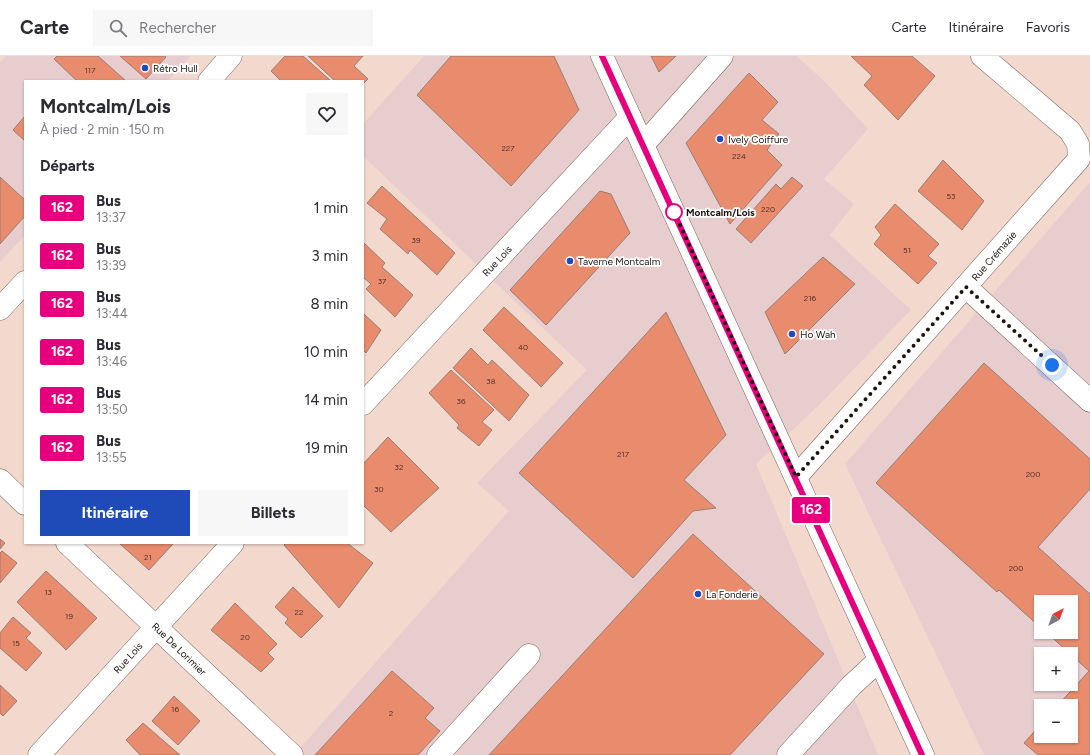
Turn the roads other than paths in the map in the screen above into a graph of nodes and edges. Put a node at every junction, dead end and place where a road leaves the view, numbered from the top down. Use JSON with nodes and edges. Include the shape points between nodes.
{"nodes":[{"id":1,"x":231,"y":56,"type":"edge"},
{"id":2,"x":602,"y":56,"type":"edge"},
{"id":3,"x":722,"y":56,"type":"edge"},
{"id":4,"x":982,"y":56,"type":"edge"},
{"id":5,"x":210,"y":80,"type":"edge"},
{"id":6,"x":630,"y":117,"type":"junction"},
{"id":7,"x":643,"y":145,"type":"junction"},
{"id":8,"x":24,"y":283,"type":"edge"},
{"id":9,"x":966,"y":287,"type":"junction"},
{"id":10,"x":0,"y":309,"type":"edge"},
{"id":11,"x":1090,"y":402,"type":"edge"},
{"id":12,"x":364,"y":403,"type":"edge"},
{"id":13,"x":796,"y":477,"type":"junction"},
{"id":14,"x":0,"y":480,"type":"edge"},
{"id":15,"x":24,"y":503,"type":"edge"},
{"id":16,"x":68,"y":544,"type":"edge"},
{"id":17,"x":232,"y":544,"type":"edge"},
{"id":18,"x":156,"y":627,"type":"junction"},
{"id":19,"x":529,"y":655,"type":"dead end"},
{"id":20,"x":879,"y":660,"type":"junction"},
{"id":21,"x":39,"y":755,"type":"edge"},
{"id":22,"x":292,"y":755,"type":"edge"},
{"id":23,"x":438,"y":755,"type":"edge"},
{"id":24,"x":788,"y":755,"type":"edge"},
{"id":25,"x":922,"y":755,"type":"edge"}],
"edges":[{"from":1,"to":5,"type":"street"},
{"from":2,"to":6,"type":"street"},
{"from":3,"to":7,"type":"street"},
{"from":4,"to":9,"type":"street","name":"Rue Crémazie","via":[[1070,131],[1078,144],[1079,159]]},
{"from":6,"to":7,"type":"street"},
{"from":6,"to":12,"type":"street","name":"Rue Lois"},
{"from":7,"to":13,"type":"street"},
{"from":8,"to":10,"type":"street"},
{"from":9,"to":11,"type":"street"},
{"from":9,"to":13,"type":"street","name":"Rue Crémazie"},
{"from":13,"to":20,"type":"street"},
{"from":14,"to":15,"type":"street"},
{"from":16,"to":18,"type":"street","name":"Rue De Lorimier"},
{"from":17,"to":18,"type":"street","name":"Rue Lois"},
{"from":18,"to":21,"type":"street","name":"Rue Lois"},
{"from":18,"to":22,"type":"street","name":"Rue De Lorimier"},
{"from":19,"to":23,"type":"street"},
{"from":20,"to":24,"type":"street","via":[[851,686]]},
{"from":20,"to":25,"type":"street"}]}
